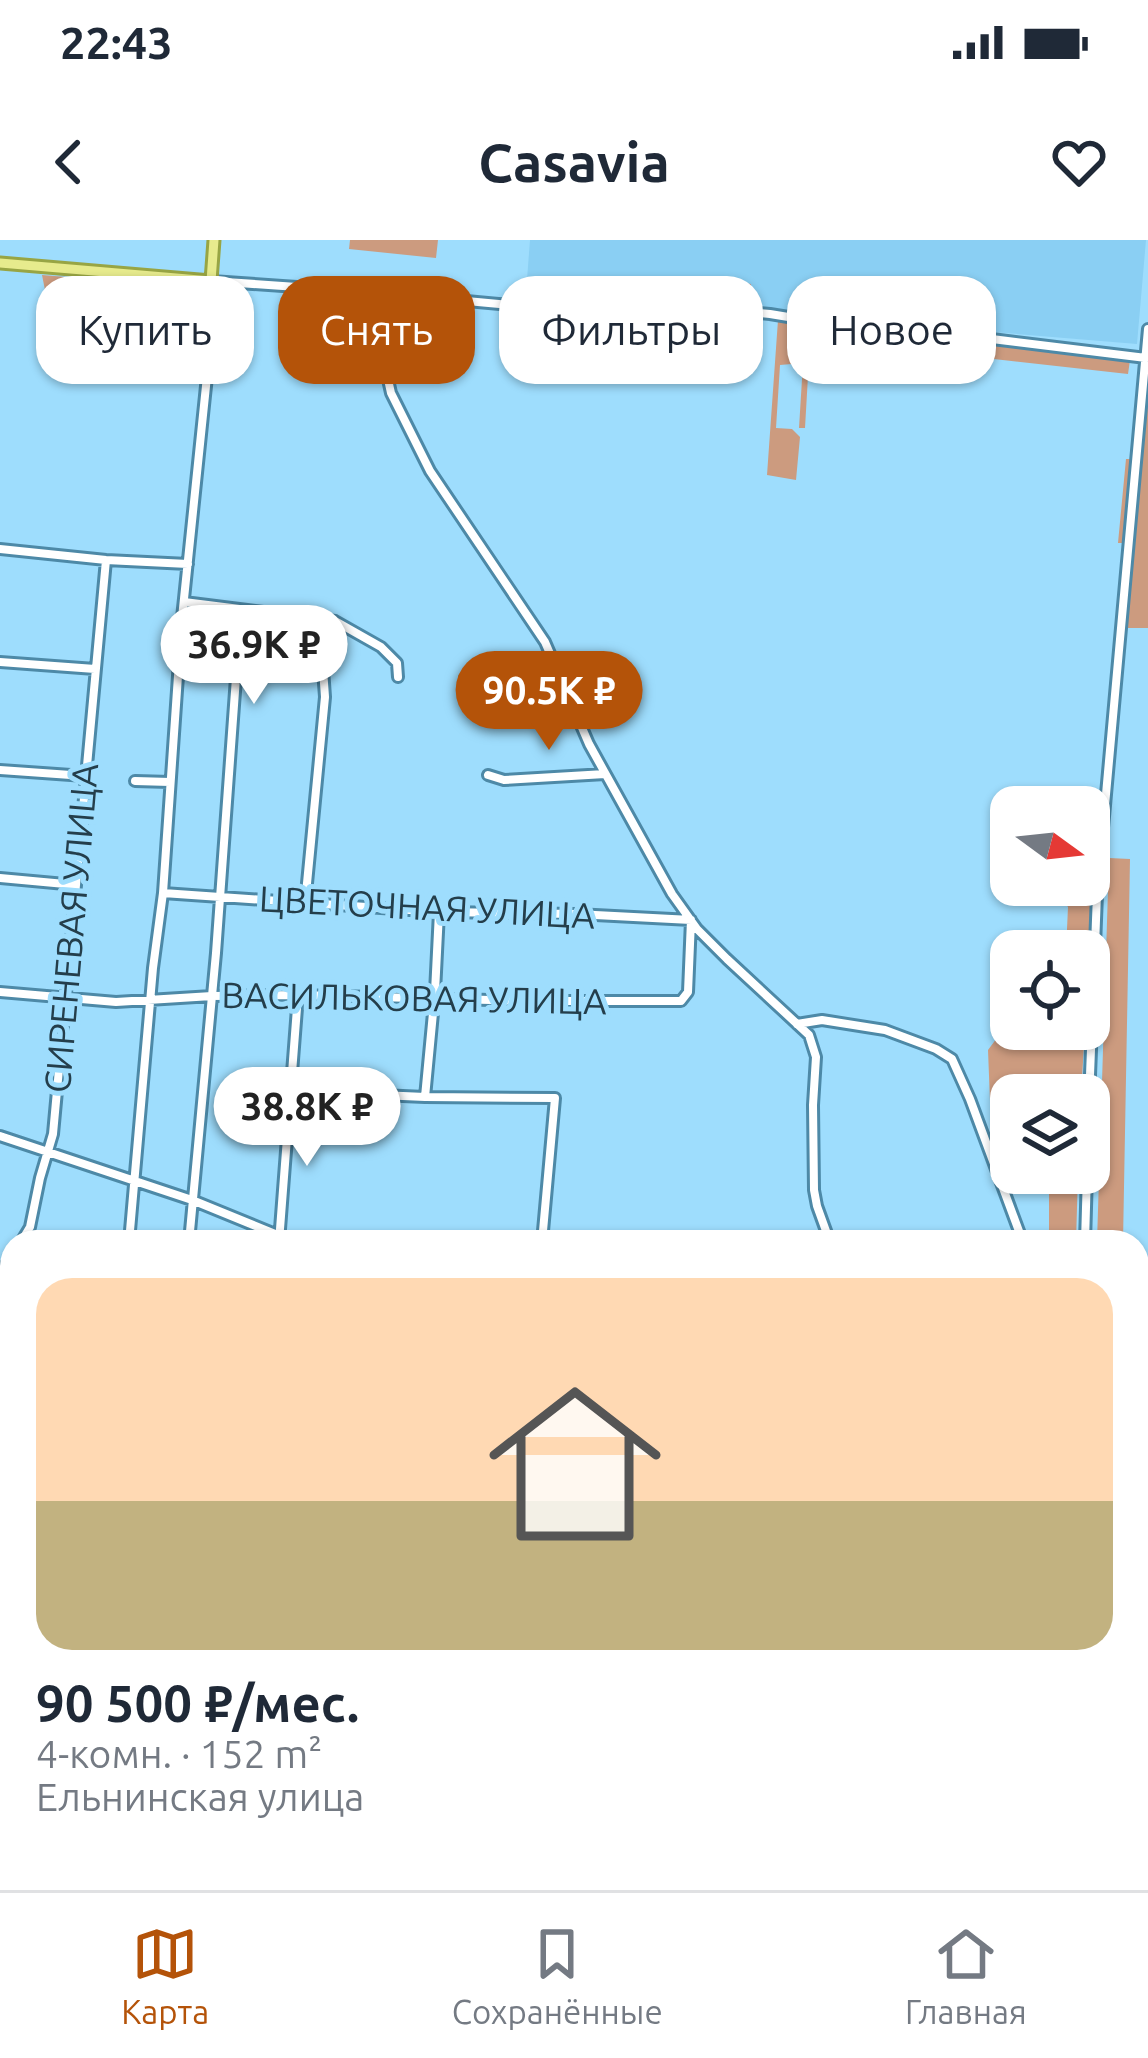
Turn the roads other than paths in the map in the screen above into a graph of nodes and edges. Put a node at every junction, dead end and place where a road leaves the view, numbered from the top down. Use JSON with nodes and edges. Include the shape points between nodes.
{"nodes":[{"id":1,"x":214,"y":240,"type":"edge"},
{"id":2,"x":0,"y":263,"type":"edge"},
{"id":3,"x":162,"y":276,"type":"edge"},
{"id":4,"x":212,"y":276,"type":"edge"},
{"id":5,"x":475,"y":302,"type":"edge"},
{"id":6,"x":1148,"y":328,"type":"edge"},
{"id":7,"x":1146,"y":358,"type":"edge"},
{"id":8,"x":206,"y":384,"type":"edge"},
{"id":9,"x":391,"y":384,"type":"edge"},
{"id":10,"x":0,"y":549,"type":"edge"},
{"id":11,"x":106,"y":560,"type":"junction"},
{"id":12,"x":188,"y":564,"type":"junction"},
{"id":13,"x":184,"y":602,"type":"junction"},
{"id":14,"x":0,"y":662,"type":"edge"},
{"id":15,"x":95,"y":669,"type":"junction"},
{"id":16,"x":559,"y":672,"type":"junction"},
{"id":17,"x":398,"y":677,"type":"dead end"},
{"id":18,"x":464,"y":678,"type":"dead end"},
{"id":19,"x":0,"y":770,"type":"edge"},
{"id":20,"x":605,"y":774,"type":"junction"},
{"id":21,"x":488,"y":775,"type":"dead end"},
{"id":22,"x":85,"y":776,"type":"junction"},
{"id":23,"x":135,"y":781,"type":"dead end"},
{"id":24,"x":170,"y":782,"type":"junction"},
{"id":25,"x":0,"y":878,"type":"edge"},
{"id":26,"x":76,"y":885,"type":"junction"},
{"id":27,"x":163,"y":893,"type":"junction"},
{"id":28,"x":220,"y":898,"type":"junction"},
{"id":29,"x":305,"y":904,"type":"junction"},
{"id":30,"x":439,"y":912,"type":"junction"},
{"id":31,"x":691,"y":920,"type":"junction"},
{"id":32,"x":0,"y":992,"type":"edge"},
{"id":33,"x":298,"y":995,"type":"junction"},
{"id":34,"x":212,"y":996,"type":"junction"},
{"id":35,"x":433,"y":997,"type":"junction"},
{"id":36,"x":64,"y":999,"type":"junction"},
{"id":37,"x":152,"y":1001,"type":"junction"},
{"id":38,"x":797,"y":1024,"type":"junction"},
{"id":39,"x":1090,"y":1074,"type":"edge"},
{"id":40,"x":291,"y":1091,"type":"junction"},
{"id":41,"x":425,"y":1097,"type":"junction"},
{"id":42,"x":0,"y":1136,"type":"edge"},
{"id":43,"x":50,"y":1152,"type":"junction"},
{"id":44,"x":134,"y":1180,"type":"junction"},
{"id":45,"x":1086,"y":1194,"type":"edge"},
{"id":46,"x":192,"y":1200,"type":"junction"},
{"id":47,"x":28,"y":1230,"type":"edge"},
{"id":48,"x":131,"y":1230,"type":"edge"},
{"id":49,"x":190,"y":1230,"type":"edge"},
{"id":50,"x":259,"y":1230,"type":"edge"},
{"id":51,"x":280,"y":1230,"type":"edge"},
{"id":52,"x":543,"y":1230,"type":"edge"},
{"id":53,"x":826,"y":1230,"type":"edge"},
{"id":54,"x":1019,"y":1230,"type":"edge"},
{"id":55,"x":1085,"y":1230,"type":"edge"}],
"edges":[{"from":1,"to":4,"type":"main road"},
{"from":2,"to":3,"type":"main road"},
{"from":5,"to":7,"type":"street","via":[[770,314]]},
{"from":6,"to":7,"type":"street"},
{"from":7,"to":39,"type":"street","via":[[1100,857]]},
{"from":8,"to":12,"type":"street"},
{"from":9,"to":16,"type":"street","via":[[430,471]]},
{"from":10,"to":11,"type":"street"},
{"from":11,"to":12,"type":"street"},
{"from":11,"to":15,"type":"street","name":"СИРЕНЕВАЯ УЛИЦА"},
{"from":12,"to":13,"type":"street"},
{"from":13,"to":17,"type":"street","via":[[335,621],[381,647],[397,663]]},
{"from":13,"to":24,"type":"street"},
{"from":14,"to":15,"type":"street"},
{"from":15,"to":22,"type":"street","name":"СИРЕНЕВАЯ УЛИЦА"},
{"from":16,"to":18,"type":"street","via":[[545,685]]},
{"from":16,"to":20,"type":"street"},
{"from":19,"to":22,"type":"street"},
{"from":20,"to":21,"type":"street"},
{"from":20,"to":31,"type":"street"},
{"from":22,"to":26,"type":"street","name":"СИРЕНЕВАЯ УЛИЦА"},
{"from":23,"to":24,"type":"street"},
{"from":24,"to":27,"type":"street"},
{"from":25,"to":26,"type":"street"},
{"from":26,"to":36,"type":"street","name":"СИРЕНЕВАЯ УЛИЦА"},
{"from":27,"to":28,"type":"street","name":"ЦВЕТОЧНАЯ УЛИЦА"},
{"from":27,"to":37,"type":"street"},
{"from":28,"to":29,"type":"street","name":"ЦВЕТОЧНАЯ УЛИЦА"},
{"from":28,"to":29,"type":"street","via":[[237,664],[248,657],[316,664],[326,677]]},
{"from":28,"to":34,"type":"street"},
{"from":29,"to":30,"type":"street","name":"ЦВЕТОЧНАЯ УЛИЦА"},
{"from":30,"to":31,"type":"street","name":"ЦВЕТОЧНАЯ УЛИЦА"},
{"from":30,"to":35,"type":"street"},
{"from":31,"to":35,"type":"street","name":"ВАСИЛЬКОВАЯ УЛИЦА","via":[[681,1000]]},
{"from":31,"to":38,"type":"street"},
{"from":32,"to":36,"type":"street","name":"ВАСИЛЬКОВАЯ УЛИЦА"},
{"from":33,"to":34,"type":"street","name":"ВАСИЛЬКОВАЯ УЛИЦА"},
{"from":33,"to":35,"type":"street","name":"ВАСИЛЬКОВАЯ УЛИЦА"},
{"from":33,"to":40,"type":"street"},
{"from":34,"to":37,"type":"street","name":"ВАСИЛЬКОВАЯ УЛИЦА"},
{"from":34,"to":46,"type":"street"},
{"from":35,"to":41,"type":"street"},
{"from":36,"to":37,"type":"street","name":"ВАСИЛЬКОВАЯ УЛИЦА"},
{"from":36,"to":43,"type":"street","name":"СИРЕНЕВАЯ УЛИЦА"},
{"from":37,"to":44,"type":"street"},
{"from":38,"to":53,"type":"street","via":[[816,1057],[814,1190]]},
{"from":38,"to":54,"type":"street","via":[[885,1030],[952,1059]]},
{"from":40,"to":41,"type":"street"},
{"from":40,"to":51,"type":"street"},
{"from":41,"to":52,"type":"street","via":[[555,1099]]},
{"from":42,"to":43,"type":"street"},
{"from":43,"to":44,"type":"street"},
{"from":43,"to":47,"type":"street","name":"СИРЕНЕВАЯ УЛИЦА"},
{"from":44,"to":46,"type":"street"},
{"from":44,"to":48,"type":"street"},
{"from":45,"to":55,"type":"street"},
{"from":46,"to":49,"type":"street"},
{"from":46,"to":50,"type":"street"}]}
